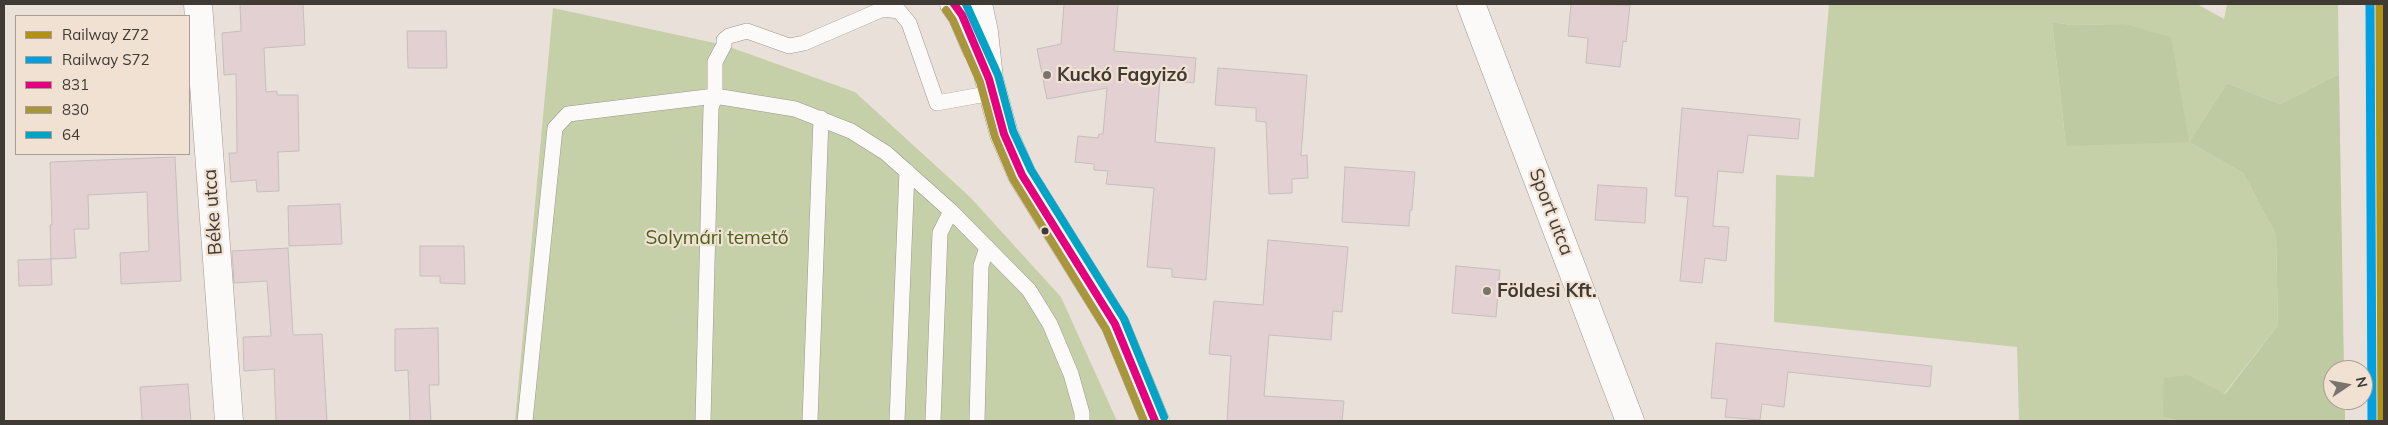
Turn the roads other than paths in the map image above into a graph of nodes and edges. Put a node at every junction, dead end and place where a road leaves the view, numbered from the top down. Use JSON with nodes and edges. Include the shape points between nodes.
{"nodes":[{"id":1,"x":198,"y":4,"type":"edge"},
{"id":2,"x":954,"y":4,"type":"edge"},
{"id":3,"x":978,"y":4,"type":"edge"},
{"id":4,"x":1471,"y":4,"type":"edge"},
{"id":5,"x":990,"y":86,"type":"junction"},
{"id":6,"x":715,"y":96,"type":"junction"},
{"id":7,"x":821,"y":118,"type":"junction"},
{"id":8,"x":907,"y":171,"type":"junction"},
{"id":9,"x":951,"y":211,"type":"junction"},
{"id":10,"x":987,"y":247,"type":"junction"},
{"id":11,"x":229,"y":421,"type":"edge"},
{"id":12,"x":525,"y":421,"type":"edge"},
{"id":13,"x":703,"y":421,"type":"edge"},
{"id":14,"x":810,"y":421,"type":"edge"},
{"id":15,"x":898,"y":421,"type":"edge"},
{"id":16,"x":933,"y":421,"type":"edge"},
{"id":17,"x":977,"y":421,"type":"edge"},
{"id":18,"x":1082,"y":421,"type":"edge"},
{"id":19,"x":1155,"y":421,"type":"edge"},
{"id":20,"x":1630,"y":421,"type":"edge"}],
"edges":[{"from":1,"to":11,"type":"street","name":"Béke utca"},
{"from":2,"to":5,"type":"street","via":[[962,15]]},
{"from":3,"to":5,"type":"street"},
{"from":4,"to":20,"type":"street","name":"Sport utca"},
{"from":5,"to":6,"type":"lane","via":[[937,103],[909,23],[899,11],[883,9],[804,43],[789,46],[747,31],[729,36],[724,40],[715,62]]},
{"from":5,"to":19,"type":"street","via":[[1004,134],[1022,175],[1115,324]]},
{"from":6,"to":7,"type":"lane","via":[[795,109]]},
{"from":6,"to":12,"type":"lane","via":[[568,114],[555,128]]},
{"from":6,"to":13,"type":"lane","via":[[711,108]]},
{"from":7,"to":8,"type":"lane","via":[[851,131]]},
{"from":7,"to":14,"type":"lane"},
{"from":8,"to":9,"type":"lane"},
{"from":8,"to":15,"type":"lane"},
{"from":9,"to":10,"type":"lane"},
{"from":9,"to":16,"type":"lane","via":[[940,233]]},
{"from":10,"to":17,"type":"lane","via":[[981,266]]},
{"from":10,"to":18,"type":"lane","via":[[1029,290],[1050,324],[1071,374]]}]}
